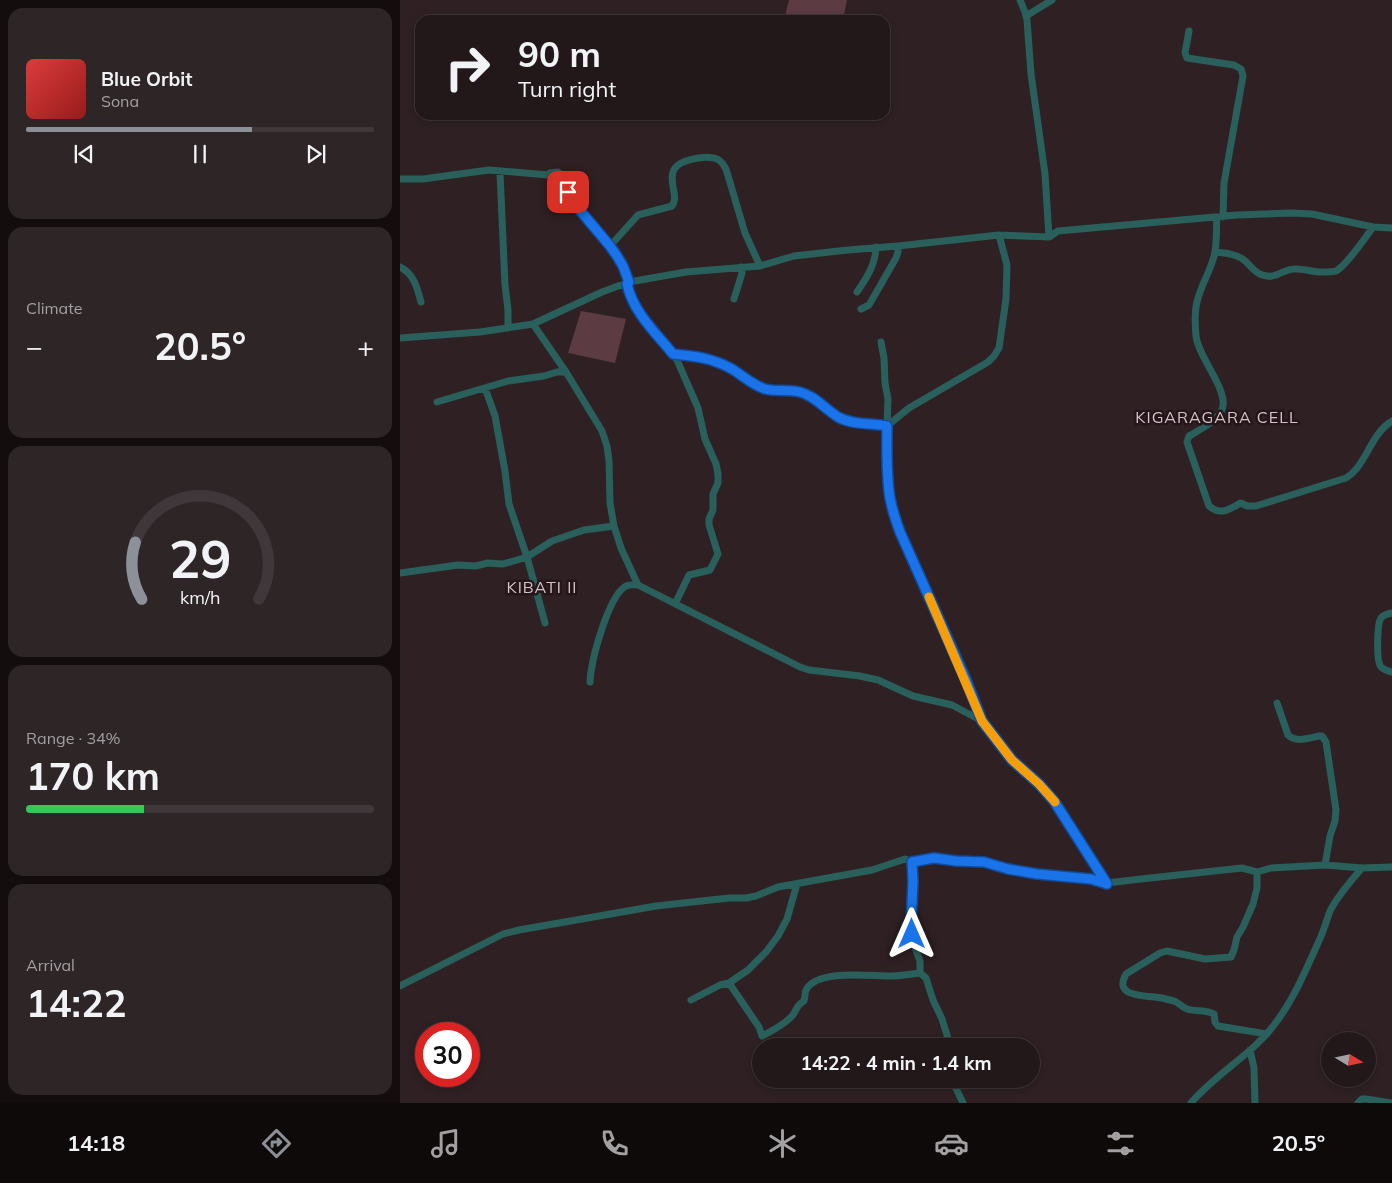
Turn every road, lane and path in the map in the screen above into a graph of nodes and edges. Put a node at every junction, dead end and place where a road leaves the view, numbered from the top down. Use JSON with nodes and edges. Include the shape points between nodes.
{"nodes":[{"id":1,"x":1020,"y":0,"type":"edge"},
{"id":2,"x":1052,"y":0,"type":"edge"},
{"id":3,"x":1026,"y":16,"type":"junction"},
{"id":4,"x":1189,"y":31,"type":"dead end"},
{"id":5,"x":500,"y":172,"type":"junction"},
{"id":6,"x":400,"y":179,"type":"edge"},
{"id":7,"x":1220,"y":217,"type":"junction"},
{"id":8,"x":1373,"y":227,"type":"junction"},
{"id":9,"x":1392,"y":228,"type":"edge"},
{"id":10,"x":999,"y":235,"type":"junction"},
{"id":11,"x":1049,"y":237,"type":"junction"},
{"id":12,"x":610,"y":246,"type":"junction"},
{"id":13,"x":898,"y":246,"type":"junction"},
{"id":14,"x":876,"y":247,"type":"junction"},
{"id":15,"x":1215,"y":252,"type":"junction"},
{"id":16,"x":760,"y":266,"type":"junction"},
{"id":17,"x":400,"y":267,"type":"edge"},
{"id":18,"x":741,"y":267,"type":"junction"},
{"id":19,"x":628,"y":283,"type":"junction"},
{"id":20,"x":857,"y":292,"type":"dead end"},
{"id":21,"x":734,"y":299,"type":"dead end"},
{"id":22,"x":420,"y":302,"type":"dead end"},
{"id":23,"x":861,"y":309,"type":"dead end"},
{"id":24,"x":533,"y":324,"type":"junction"},
{"id":25,"x":508,"y":328,"type":"junction"},
{"id":26,"x":400,"y":338,"type":"edge"},
{"id":27,"x":881,"y":342,"type":"dead end"},
{"id":28,"x":673,"y":354,"type":"junction"},
{"id":29,"x":566,"y":372,"type":"junction"},
{"id":30,"x":488,"y":389,"type":"junction"},
{"id":31,"x":437,"y":402,"type":"dead end"},
{"id":32,"x":1392,"y":421,"type":"edge"},
{"id":33,"x":887,"y":426,"type":"junction"},
{"id":34,"x":614,"y":526,"type":"junction"},
{"id":35,"x":527,"y":557,"type":"junction"},
{"id":36,"x":400,"y":573,"type":"edge"},
{"id":37,"x":638,"y":586,"type":"junction"},
{"id":38,"x":675,"y":604,"type":"junction"},
{"id":39,"x":1392,"y":613,"type":"edge"},
{"id":40,"x":545,"y":623,"type":"dead end"},
{"id":41,"x":1392,"y":672,"type":"edge"},
{"id":42,"x":590,"y":682,"type":"dead end"},
{"id":43,"x":1277,"y":703,"type":"dead end"},
{"id":44,"x":982,"y":721,"type":"junction"},
{"id":45,"x":912,"y":862,"type":"junction"},
{"id":46,"x":1324,"y":865,"type":"junction"},
{"id":47,"x":1392,"y":867,"type":"edge"},
{"id":48,"x":1362,"y":868,"type":"junction"},
{"id":49,"x":1256,"y":872,"type":"junction"},
{"id":50,"x":797,"y":884,"type":"junction"},
{"id":51,"x":1107,"y":884,"type":"junction"},
{"id":52,"x":920,"y":973,"type":"junction"},
{"id":53,"x":730,"y":983,"type":"junction"},
{"id":54,"x":400,"y":986,"type":"edge"},
{"id":55,"x":691,"y":1000,"type":"dead end"},
{"id":56,"x":1267,"y":1034,"type":"junction"},
{"id":57,"x":948,"y":1038,"type":"edge"},
{"id":58,"x":1250,"y":1050,"type":"junction"},
{"id":59,"x":956,"y":1088,"type":"edge"},
{"id":60,"x":963,"y":1103,"type":"edge"},
{"id":61,"x":1192,"y":1103,"type":"edge"},
{"id":62,"x":1255,"y":1103,"type":"edge"},
{"id":63,"x":1358,"y":1103,"type":"edge"},
{"id":64,"x":1391,"y":1103,"type":"edge"}],
"edges":[{"from":1,"to":3,"type":"street"},
{"from":2,"to":3,"type":"street"},
{"from":3,"to":11,"type":"street","via":[[1045,174]]},
{"from":4,"to":7,"type":"street","via":[[1187,58],[1234,65],[1241,69],[1243,76]]},
{"from":5,"to":6,"type":"street","via":[[489,170]]},
{"from":5,"to":12,"type":"street","via":[[548,175],[558,172],[565,176],[568,192],[578,208]]},
{"from":5,"to":25,"type":"street"},
{"from":7,"to":8,"type":"street","via":[[1292,212]]},
{"from":7,"to":11,"type":"street","via":[[1058,232]]},
{"from":7,"to":15,"type":"street"},
{"from":8,"to":9,"type":"street"},
{"from":8,"to":15,"type":"street","via":[[1335,271],[1295,269],[1267,277],[1238,257]]},
{"from":10,"to":11,"type":"street"},
{"from":10,"to":13,"type":"street"},
{"from":10,"to":33,"type":"street","via":[[1007,265],[1007,285],[1001,339],[994,356],[909,408]]},
{"from":12,"to":16,"type":"street","via":[[638,215],[672,206],[674,168],[692,159],[710,158],[723,163],[745,233]]},
{"from":12,"to":19,"type":"street","via":[[623,266]]},
{"from":13,"to":14,"type":"street"},
{"from":13,"to":23,"type":"street","via":[[896,258],[869,305]]},
{"from":14,"to":16,"type":"street","via":[[794,256]]},
{"from":14,"to":20,"type":"street","via":[[871,269]]},
{"from":15,"to":32,"type":"street","via":[[1197,302],[1195,326],[1197,340],[1222,397],[1222,411],[1190,436],[1187,442],[1209,506],[1222,512],[1241,504],[1256,506],[1346,478],[1357,468],[1379,432]]},
{"from":16,"to":18,"type":"street"},
{"from":17,"to":22,"type":"street","via":[[414,280]]},
{"from":18,"to":19,"type":"street","via":[[686,272]]},
{"from":18,"to":21,"type":"street"},
{"from":19,"to":24,"type":"street"},
{"from":19,"to":28,"type":"street","via":[[629,295],[638,310]]},
{"from":24,"to":25,"type":"street"},
{"from":24,"to":29,"type":"street"},
{"from":25,"to":26,"type":"street"},
{"from":27,"to":33,"type":"street","via":[[888,399]]},
{"from":28,"to":33,"type":"street","via":[[714,360],[765,389],[808,395],[845,420]]},
{"from":28,"to":38,"type":"street","via":[[696,399],[705,439],[718,474],[709,525],[718,554],[710,570],[689,575]]},
{"from":29,"to":30,"type":"street"},
{"from":29,"to":34,"type":"street","via":[[602,431],[607,446]]},
{"from":30,"to":31,"type":"street"},
{"from":30,"to":35,"type":"street","via":[[500,438],[509,504]]},
{"from":33,"to":44,"type":"street","via":[[890,498],[900,532]]},
{"from":34,"to":35,"type":"street","via":[[584,530],[552,541]]},
{"from":34,"to":37,"type":"street"},
{"from":35,"to":36,"type":"street","via":[[502,564],[458,565]]},
{"from":35,"to":40,"type":"street"},
{"from":37,"to":38,"type":"street"},
{"from":37,"to":42,"type":"street","via":[[625,587],[615,598],[602,627]]},
{"from":38,"to":44,"type":"street","via":[[800,667],[878,680],[912,696],[952,705]]},
{"from":39,"to":41,"type":"street","via":[[1384,615],[1379,622],[1378,657],[1380,666]]},
{"from":43,"to":46,"type":"street","via":[[1290,738],[1322,736],[1326,742],[1336,810]]},
{"from":44,"to":51,"type":"street","via":[[1012,760],[1054,801]]},
{"from":45,"to":50,"type":"street","via":[[905,860],[872,870]]},
{"from":45,"to":51,"type":"street","via":[[934,858],[984,862],[1008,869],[1091,879]]},
{"from":45,"to":52,"type":"street","via":[[911,925]]},
{"from":46,"to":48,"type":"street"},
{"from":46,"to":49,"type":"street"},
{"from":47,"to":48,"type":"street"},
{"from":48,"to":56,"type":"street","via":[[1331,911],[1293,994]]},
{"from":49,"to":51,"type":"street","via":[[1242,868]]},
{"from":49,"to":56,"type":"street","via":[[1257,888],[1232,956],[1210,959],[1167,950],[1126,974],[1122,984],[1127,991],[1139,996],[1175,1001],[1189,1010],[1210,1012],[1218,1026]]},
{"from":50,"to":53,"type":"street","via":[[790,911],[778,936],[748,970]]},
{"from":50,"to":54,"type":"street","via":[[746,898],[656,906],[503,934]]},
{"from":52,"to":53,"type":"street","via":[[826,977],[806,990],[804,1001],[798,1004],[793,1015],[762,1036]]},
{"from":52,"to":57,"type":"street","via":[[926,978]]},
{"from":53,"to":55,"type":"street"},
{"from":56,"to":58,"type":"street"},
{"from":58,"to":61,"type":"street","via":[[1209,1084]]},
{"from":58,"to":62,"type":"street"},
{"from":59,"to":60,"type":"street"},
{"from":63,"to":64,"type":"street","via":[[1366,1098]]}]}
